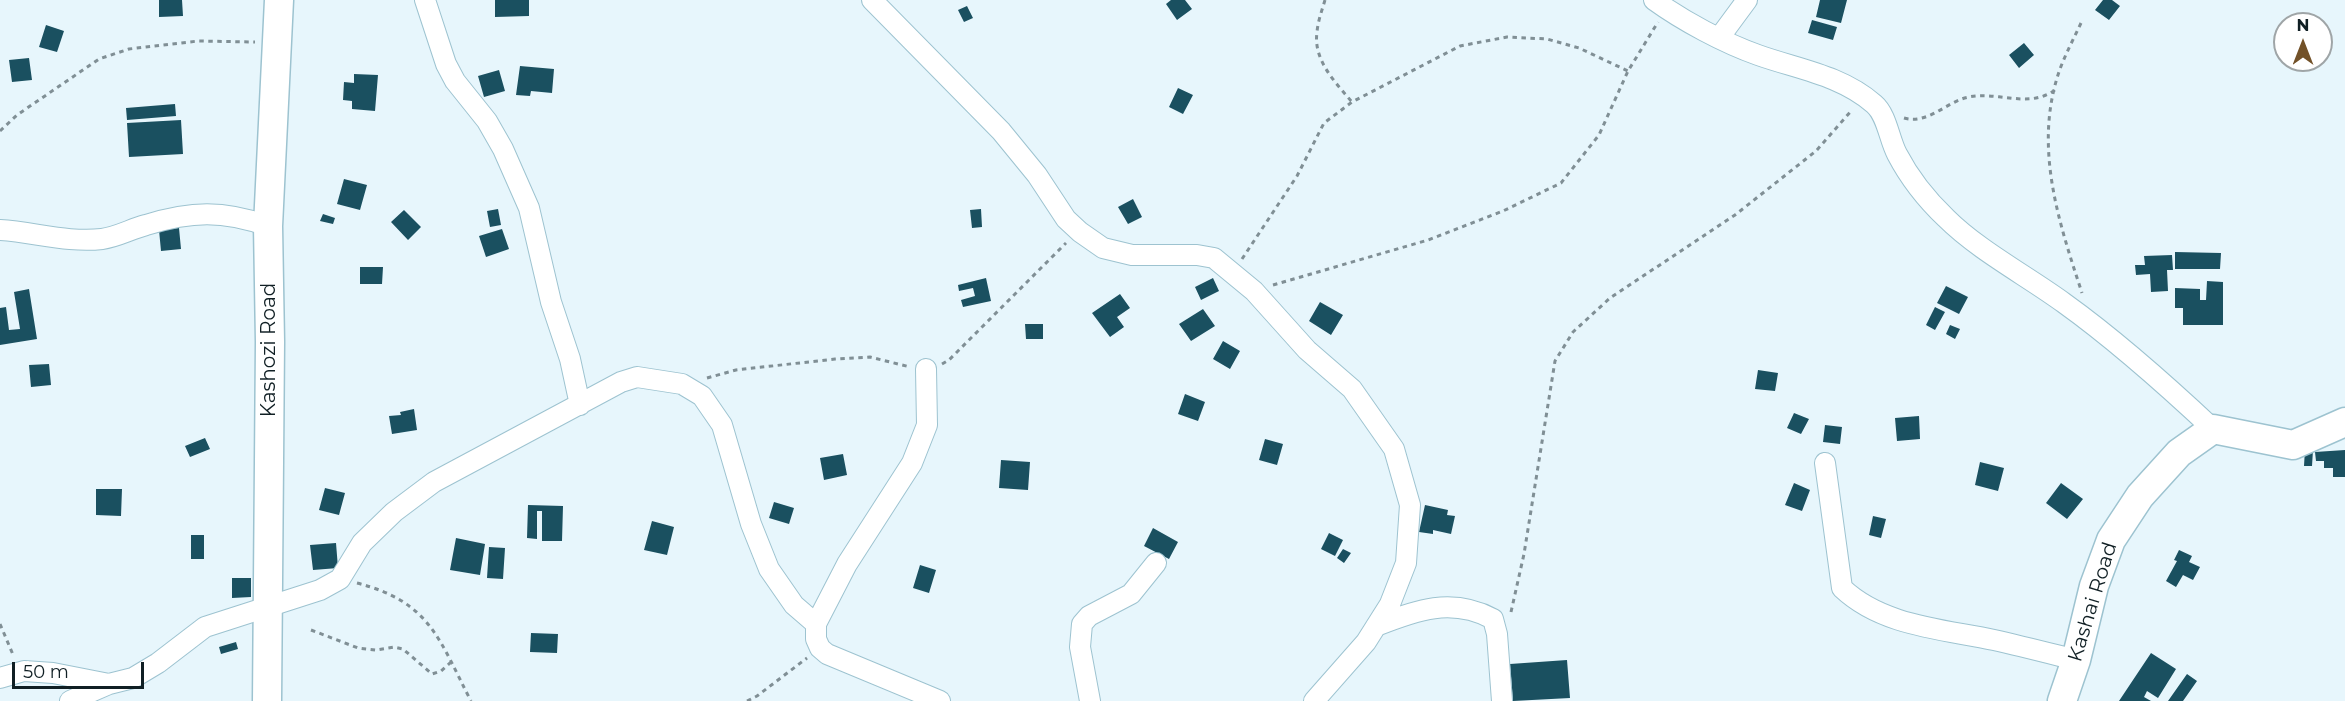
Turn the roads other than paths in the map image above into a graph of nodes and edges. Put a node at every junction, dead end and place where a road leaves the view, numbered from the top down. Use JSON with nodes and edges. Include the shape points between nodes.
{"nodes":[{"id":1,"x":279,"y":0,"type":"edge"},
{"id":2,"x":425,"y":0,"type":"edge"},
{"id":3,"x":872,"y":0,"type":"edge"},
{"id":4,"x":1747,"y":0,"type":"edge"},
{"id":5,"x":1660,"y":4,"type":"edge"},
{"id":6,"x":1719,"y":38,"type":"junction"},
{"id":7,"x":268,"y":226,"type":"junction"},
{"id":8,"x":0,"y":230,"type":"edge"},
{"id":9,"x":926,"y":369,"type":"road end"},
{"id":10,"x":580,"y":405,"type":"junction"},
{"id":11,"x":2345,"y":422,"type":"edge"},
{"id":12,"x":2213,"y":429,"type":"junction"},
{"id":13,"x":1825,"y":463,"type":"dead end"},
{"id":14,"x":1156,"y":563,"type":"dead end"},
{"id":15,"x":268,"y":606,"type":"junction"},
{"id":16,"x":816,"y":624,"type":"junction"},
{"id":17,"x":1376,"y":626,"type":"junction"},
{"id":18,"x":2076,"y":660,"type":"junction"},
{"id":19,"x":0,"y":678,"type":"edge"},
{"id":20,"x":109,"y":684,"type":"junction"},
{"id":21,"x":928,"y":699,"type":"edge"},
{"id":22,"x":70,"y":701,"type":"edge"},
{"id":23,"x":267,"y":701,"type":"edge"},
{"id":24,"x":1090,"y":701,"type":"edge"},
{"id":25,"x":1314,"y":701,"type":"edge"},
{"id":26,"x":1502,"y":701,"type":"edge"},
{"id":27,"x":2062,"y":701,"type":"edge"}],
"edges":[{"from":1,"to":7,"type":"main road","name":"Kashozi Road"},
{"from":2,"to":10,"type":"street","via":[[446,64],[487,121],[529,208]]},
{"from":3,"to":17,"type":"street","via":[[1001,130],[1066,219],[1080,232],[1103,248],[1132,255],[1214,258],[1254,291],[1307,350],[1352,389],[1395,449],[1410,505],[1406,563],[1390,604]]},
{"from":4,"to":6,"type":"street"},
{"from":5,"to":6,"type":"street"},
{"from":6,"to":12,"type":"street","via":[[1837,81],[1875,105],[1897,154],[1947,219],[2092,323],[2152,371]]},
{"from":7,"to":8,"type":"street","via":[[215,213],[185,215],[104,239]]},
{"from":7,"to":15,"type":"main road","name":"Kashozi Road"},
{"from":9,"to":16,"type":"street","via":[[927,425],[912,463],[847,564]]},
{"from":10,"to":15,"type":"street","via":[[434,482],[362,543],[340,579],[320,590]]},
{"from":10,"to":16,"type":"street","via":[[637,377],[682,384],[702,396],[722,425],[769,569],[794,605]]},
{"from":11,"to":12,"type":"main road","via":[[2293,445]]},
{"from":12,"to":18,"type":"main road","name":"Kashai Road","via":[[2179,453],[2140,496],[2111,540],[2094,586]]},
{"from":13,"to":18,"type":"street","via":[[1842,588],[1856,601],[1900,620]]},
{"from":14,"to":24,"type":"street","via":[[1131,594],[1089,616],[1082,624],[1080,646]]},
{"from":15,"to":20,"type":"street","via":[[205,627],[133,678]]},
{"from":15,"to":23,"type":"main road","name":"Kashozi Road"},
{"from":16,"to":21,"type":"street","via":[[820,648]]},
{"from":17,"to":25,"type":"street"},
{"from":17,"to":26,"type":"street","via":[[1415,610],[1466,608],[1493,619]]},
{"from":18,"to":27,"type":"main road","name":"Kashai Road"},
{"from":19,"to":20,"type":"street","via":[[24,671]]},
{"from":20,"to":22,"type":"street"}]}
